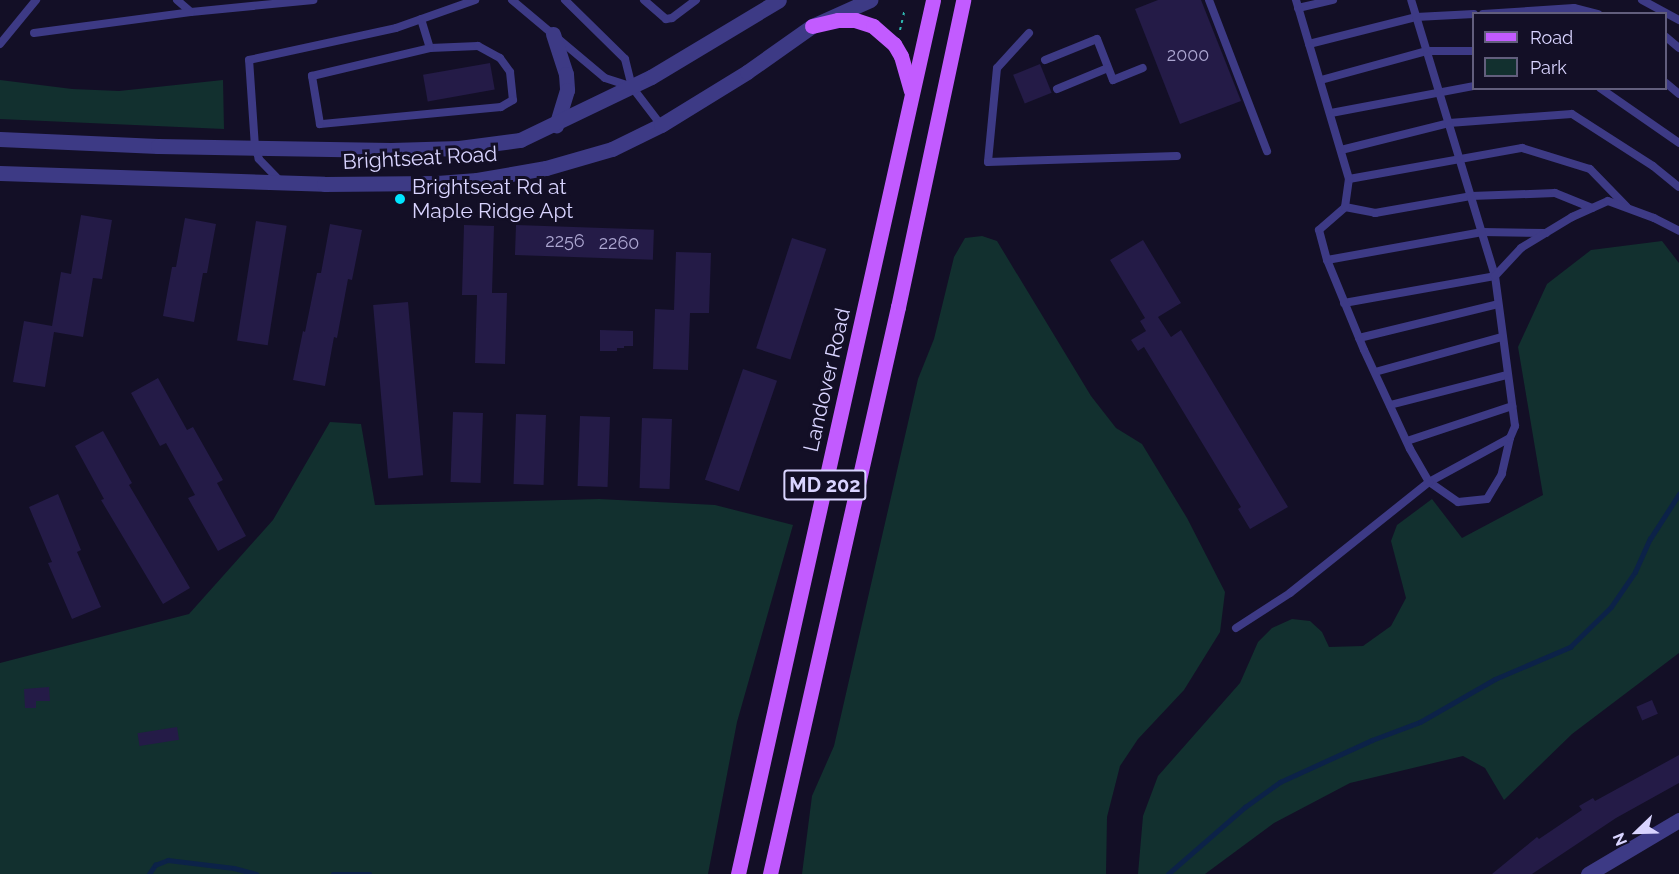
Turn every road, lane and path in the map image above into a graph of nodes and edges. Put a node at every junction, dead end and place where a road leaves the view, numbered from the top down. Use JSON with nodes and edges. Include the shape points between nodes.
{"nodes":[{"id":1,"x":36,"y":0,"type":"edge"},
{"id":2,"x":177,"y":0,"type":"edge"},
{"id":3,"x":233,"y":0,"type":"edge"},
{"id":4,"x":313,"y":0,"type":"edge"},
{"id":5,"x":475,"y":0,"type":"edge"},
{"id":6,"x":512,"y":0,"type":"edge"},
{"id":7,"x":565,"y":0,"type":"edge"},
{"id":8,"x":644,"y":0,"type":"edge"},
{"id":9,"x":696,"y":0,"type":"edge"},
{"id":10,"x":779,"y":0,"type":"edge"},
{"id":11,"x":870,"y":0,"type":"edge"},
{"id":12,"x":933,"y":0,"type":"edge"},
{"id":13,"x":963,"y":0,"type":"edge"},
{"id":14,"x":1209,"y":0,"type":"edge"},
{"id":15,"x":1333,"y":0,"type":"edge"},
{"id":16,"x":1411,"y":0,"type":"edge"},
{"id":17,"x":1642,"y":0,"type":"edge"},
{"id":18,"x":301,"y":1,"type":"edge"},
{"id":19,"x":1297,"y":4,"type":"edge"},
{"id":20,"x":242,"y":7,"type":"junction"},
{"id":21,"x":905,"y":9,"type":"dead end"},
{"id":22,"x":191,"y":12,"type":"junction"},
{"id":23,"x":1513,"y":12,"type":"edge"},
{"id":24,"x":1590,"y":12,"type":"edge"},
{"id":25,"x":1664,"y":12,"type":"edge"},
{"id":26,"x":1472,"y":14,"type":"edge"},
{"id":27,"x":903,"y":16,"type":"junction"},
{"id":28,"x":908,"y":16,"type":"dead end"},
{"id":29,"x":1416,"y":17,"type":"junction"},
{"id":30,"x":421,"y":19,"type":"junction"},
{"id":31,"x":812,"y":26,"type":"junction"},
{"id":32,"x":34,"y":33,"type":"dead end"},
{"id":33,"x":900,"y":33,"type":"dead end"},
{"id":34,"x":1029,"y":33,"type":"dead end"},
{"id":35,"x":553,"y":34,"type":"junction"},
{"id":36,"x":1667,"y":39,"type":"edge"},
{"id":37,"x":0,"y":44,"type":"edge"},
{"id":38,"x":1309,"y":44,"type":"junction"},
{"id":39,"x":430,"y":48,"type":"junction"},
{"id":40,"x":1679,"y":48,"type":"edge"},
{"id":41,"x":1426,"y":51,"type":"junction"},
{"id":42,"x":1472,"y":51,"type":"edge"},
{"id":43,"x":1045,"y":60,"type":"dead end"},
{"id":44,"x":1108,"y":68,"type":"junction"},
{"id":45,"x":1143,"y":69,"type":"dead end"},
{"id":46,"x":1320,"y":80,"type":"junction"},
{"id":47,"x":1667,"y":85,"type":"edge"},
{"id":48,"x":1472,"y":86,"type":"edge"},
{"id":49,"x":632,"y":87,"type":"junction"},
{"id":50,"x":1057,"y":89,"type":"dead end"},
{"id":51,"x":1603,"y":90,"type":"edge"},
{"id":52,"x":1439,"y":91,"type":"junction"},
{"id":53,"x":1679,"y":94,"type":"edge"},
{"id":54,"x":912,"y":95,"type":"junction"},
{"id":55,"x":1331,"y":113,"type":"junction"},
{"id":56,"x":1449,"y":123,"type":"junction"},
{"id":57,"x":556,"y":125,"type":"junction"},
{"id":58,"x":661,"y":125,"type":"junction"},
{"id":59,"x":0,"y":139,"type":"edge"},
{"id":60,"x":1679,"y":142,"type":"edge"},
{"id":61,"x":255,"y":147,"type":"junction"},
{"id":62,"x":1341,"y":150,"type":"junction"},
{"id":63,"x":1267,"y":151,"type":"dead end"},
{"id":64,"x":1177,"y":156,"type":"dead end"},
{"id":65,"x":1460,"y":161,"type":"junction"},
{"id":66,"x":0,"y":173,"type":"edge"},
{"id":67,"x":1349,"y":179,"type":"junction"},
{"id":68,"x":282,"y":183,"type":"junction"},
{"id":69,"x":1679,"y":187,"type":"edge"},
{"id":70,"x":1471,"y":196,"type":"junction"},
{"id":71,"x":1345,"y":207,"type":"junction"},
{"id":72,"x":1592,"y":208,"type":"junction"},
{"id":73,"x":1629,"y":209,"type":"junction"},
{"id":74,"x":1679,"y":231,"type":"edge"},
{"id":75,"x":1482,"y":232,"type":"junction"},
{"id":76,"x":1546,"y":233,"type":"junction"},
{"id":77,"x":1327,"y":260,"type":"junction"},
{"id":78,"x":1495,"y":276,"type":"junction"},
{"id":79,"x":1344,"y":303,"type":"junction"},
{"id":80,"x":1498,"y":304,"type":"junction"},
{"id":81,"x":1502,"y":337,"type":"junction"},
{"id":82,"x":1359,"y":338,"type":"junction"},
{"id":83,"x":1375,"y":372,"type":"junction"},
{"id":84,"x":1507,"y":375,"type":"junction"},
{"id":85,"x":1390,"y":405,"type":"junction"},
{"id":86,"x":1512,"y":406,"type":"junction"},
{"id":87,"x":1510,"y":438,"type":"junction"},
{"id":88,"x":1407,"y":441,"type":"junction"},
{"id":89,"x":1429,"y":482,"type":"junction"},
{"id":90,"x":1236,"y":628,"type":"dead end"},
{"id":91,"x":1679,"y":820,"type":"edge"},
{"id":92,"x":738,"y":874,"type":"edge"},
{"id":93,"x":770,"y":874,"type":"edge"},
{"id":94,"x":1588,"y":874,"type":"edge"}],
"edges":[{"from":1,"to":37,"type":"lane"},
{"from":2,"to":22,"type":"lane"},
{"from":3,"to":20,"type":"lane"},
{"from":4,"to":18,"type":"lane"},
{"from":5,"to":30,"type":"lane"},
{"from":6,"to":35,"type":"lane"},
{"from":7,"to":49,"type":"lane","via":[[626,59]]},
{"from":8,"to":9,"type":"lane","via":[[666,19]]},
{"from":10,"to":49,"type":"street","name":"Brightseat Road"},
{"from":11,"to":31,"type":"street","name":"Brightseat Road"},
{"from":12,"to":54,"type":"main road","name":"Landover Road","number":"MD 202"},
{"from":13,"to":93,"type":"main road","number":"MD 202"},
{"from":14,"to":63,"type":"lane"},
{"from":15,"to":19,"type":"lane"},
{"from":16,"to":29,"type":"lane"},
{"from":17,"to":25,"type":"lane"},
{"from":18,"to":20,"type":"lane"},
{"from":19,"to":38,"type":"lane"},
{"from":20,"to":22,"type":"lane"},
{"from":21,"to":27,"type":"path"},
{"from":22,"to":32,"type":"lane"},
{"from":23,"to":24,"type":"lane","via":[[1574,8]]},
{"from":26,"to":29,"type":"lane"},
{"from":27,"to":28,"type":"path"},
{"from":27,"to":33,"type":"path"},
{"from":29,"to":38,"type":"lane"},
{"from":29,"to":41,"type":"lane"},
{"from":30,"to":39,"type":"lane"},
{"from":30,"to":61,"type":"lane","via":[[249,60]]},
{"from":31,"to":54,"type":"main road","via":[[838,20],[873,26],[894,44],[901,56]]},
{"from":31,"to":58,"type":"street","name":"Brightseat Road"},
{"from":34,"to":64,"type":"lane","via":[[997,69],[988,162]]},
{"from":35,"to":49,"type":"lane","via":[[605,78]]},
{"from":35,"to":57,"type":"street","via":[[567,90]]},
{"from":36,"to":40,"type":"lane"},
{"from":38,"to":46,"type":"lane"},
{"from":39,"to":39,"type":"lane","via":[[478,46],[500,58],[510,72],[513,100],[501,107],[320,124],[312,76]]},
{"from":41,"to":42,"type":"lane"},
{"from":41,"to":46,"type":"lane"},
{"from":41,"to":52,"type":"lane"},
{"from":43,"to":44,"type":"lane","via":[[1097,39]]},
{"from":44,"to":45,"type":"lane","via":[[1113,80]]},
{"from":44,"to":50,"type":"lane"},
{"from":46,"to":55,"type":"lane"},
{"from":47,"to":53,"type":"lane"},
{"from":48,"to":52,"type":"lane"},
{"from":49,"to":57,"type":"street","name":"Brightseat Road"},
{"from":49,"to":58,"type":"lane"},
{"from":51,"to":60,"type":"lane"},
{"from":52,"to":55,"type":"lane"},
{"from":52,"to":56,"type":"lane"},
{"from":54,"to":92,"type":"main road","name":"Landover Road","number":"MD 202"},
{"from":55,"to":62,"type":"lane"},
{"from":56,"to":62,"type":"lane"},
{"from":56,"to":65,"type":"lane"},
{"from":56,"to":69,"type":"lane","via":[[1572,114],[1653,165]]},
{"from":57,"to":61,"type":"street","name":"Brightseat Road","via":[[520,140],[459,148]]},
{"from":58,"to":68,"type":"street","name":"Brightseat Road","via":[[581,160],[477,180]]},
{"from":59,"to":61,"type":"street","name":"Brightseat Road"},
{"from":61,"to":68,"type":"lane","via":[[259,159]]},
{"from":62,"to":67,"type":"lane"},
{"from":65,"to":67,"type":"lane"},
{"from":65,"to":70,"type":"lane"},
{"from":65,"to":73,"type":"lane","via":[[1522,148],[1590,169]]},
{"from":66,"to":68,"type":"street","name":"Brightseat Road"},
{"from":67,"to":71,"type":"lane"},
{"from":70,"to":71,"type":"lane","via":[[1375,213]]},
{"from":70,"to":72,"type":"lane","via":[[1555,192]]},
{"from":70,"to":75,"type":"lane"},
{"from":71,"to":77,"type":"lane","via":[[1319,230]]},
{"from":72,"to":73,"type":"lane","via":[[1608,201]]},
{"from":72,"to":76,"type":"lane"},
{"from":73,"to":74,"type":"lane"},
{"from":75,"to":76,"type":"lane"},
{"from":75,"to":77,"type":"lane"},
{"from":75,"to":78,"type":"lane"},
{"from":76,"to":78,"type":"lane","via":[[1521,248]]},
{"from":77,"to":79,"type":"lane"},
{"from":78,"to":79,"type":"lane"},
{"from":78,"to":80,"type":"lane"},
{"from":79,"to":82,"type":"lane"},
{"from":80,"to":81,"type":"lane"},
{"from":80,"to":82,"type":"lane"},
{"from":81,"to":83,"type":"lane"},
{"from":81,"to":84,"type":"lane"},
{"from":82,"to":83,"type":"lane"},
{"from":83,"to":85,"type":"lane"},
{"from":84,"to":85,"type":"lane"},
{"from":84,"to":86,"type":"lane"},
{"from":85,"to":88,"type":"lane"},
{"from":86,"to":87,"type":"lane","via":[[1515,426]]},
{"from":86,"to":88,"type":"lane"},
{"from":87,"to":89,"type":"lane"},
{"from":87,"to":89,"type":"lane","via":[[1503,474],[1487,499],[1458,502]]},
{"from":88,"to":89,"type":"lane"},
{"from":89,"to":90,"type":"lane","via":[[1290,593]]},
{"from":91,"to":94,"type":"street"}]}
